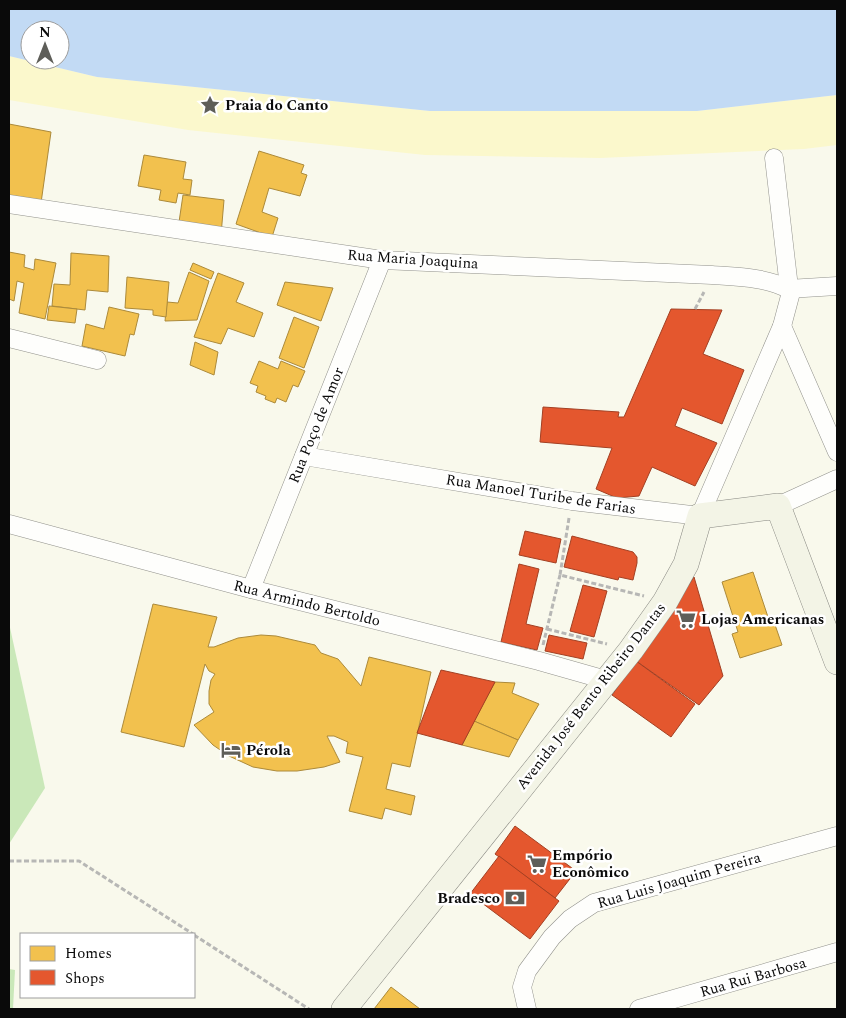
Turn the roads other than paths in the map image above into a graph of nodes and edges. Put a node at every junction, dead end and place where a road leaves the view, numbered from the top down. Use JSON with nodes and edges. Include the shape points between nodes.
{"nodes":[{"id":1,"x":774,"y":158,"type":"dead end"},
{"id":2,"x":9,"y":204,"type":"edge"},
{"id":3,"x":382,"y":260,"type":"junction"},
{"id":4,"x":837,"y":286,"type":"edge"},
{"id":5,"x":788,"y":289,"type":"junction"},
{"id":6,"x":782,"y":326,"type":"junction"},
{"id":7,"x":9,"y":338,"type":"edge"},
{"id":8,"x":97,"y":360,"type":"dead end"},
{"id":9,"x":837,"y":452,"type":"edge"},
{"id":10,"x":304,"y":456,"type":"junction"},
{"id":11,"x":837,"y":478,"type":"edge"},
{"id":12,"x":778,"y":506,"type":"junction"},
{"id":13,"x":700,"y":516,"type":"junction"},
{"id":14,"x":9,"y":524,"type":"edge"},
{"id":15,"x":251,"y":589,"type":"junction"},
{"id":16,"x":837,"y":657,"type":"edge"},
{"id":17,"x":606,"y":680,"type":"junction"},
{"id":18,"x":837,"y":836,"type":"edge"},
{"id":19,"x":837,"y":952,"type":"edge"},
{"id":20,"x":344,"y":1009,"type":"edge"},
{"id":21,"x":527,"y":1009,"type":"edge"},
{"id":22,"x":639,"y":1009,"type":"edge"}],
"edges":[{"from":1,"to":5,"type":"street","name":"Avenida José Bento Ribeiro Dantas"},
{"from":2,"to":3,"type":"street","name":"Rua Maria Joaquina"},
{"from":3,"to":5,"type":"street","name":"Rua Maria Joaquina","via":[[712,275],[752,278]]},
{"from":3,"to":10,"type":"street","name":"Rua Poço de Amor"},
{"from":4,"to":5,"type":"street"},
{"from":5,"to":6,"type":"street","name":"Avenida José Bento Ribeiro Dantas","via":[[790,296]]},
{"from":6,"to":9,"type":"street"},
{"from":6,"to":13,"type":"street","name":"Avenida José Bento Ribeiro Dantas"},
{"from":7,"to":8,"type":"street"},
{"from":10,"to":13,"type":"street","name":"Rua Manoel Turibe de Farias","via":[[572,501]]},
{"from":10,"to":15,"type":"street","name":"Rua Poço de Amor"},
{"from":11,"to":12,"type":"street"},
{"from":12,"to":13,"type":"street","name":"Rua Manoel Turibe de Farias"},
{"from":12,"to":16,"type":"street"},
{"from":13,"to":17,"type":"street","name":"Avenida José Bento Ribeiro Dantas","via":[[686,564],[665,602]]},
{"from":14,"to":15,"type":"street","name":"Rua Armindo Bertoldo"},
{"from":15,"to":17,"type":"street","name":"Rua Armindo Bertoldo"},
{"from":17,"to":20,"type":"street","name":"Avenida José Bento Ribeiro Dantas"},
{"from":18,"to":21,"type":"street","name":"Rua Luis Joaquim Pereira","via":[[594,903],[570,918],[527,972],[522,987]]},
{"from":19,"to":22,"type":"street","name":"Rua Rui Barbosa"}]}
